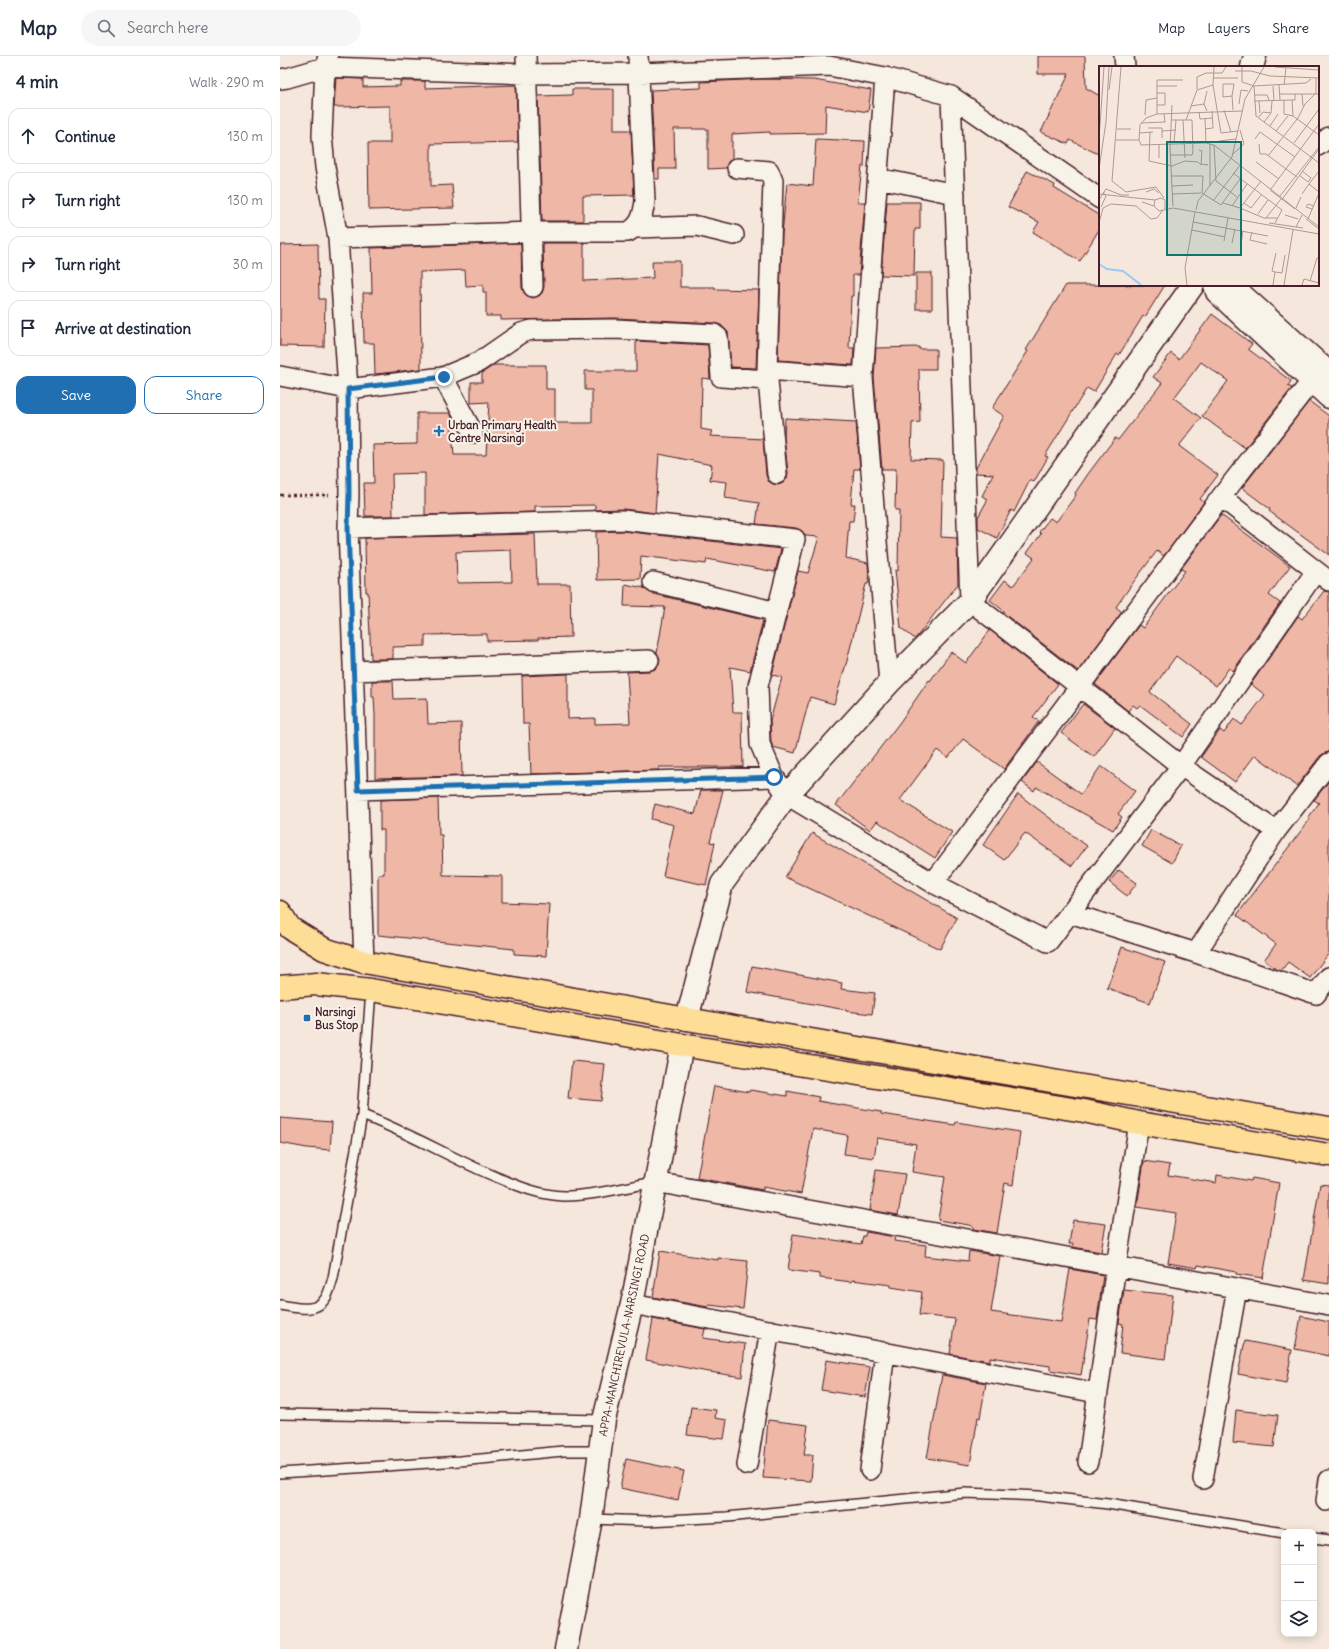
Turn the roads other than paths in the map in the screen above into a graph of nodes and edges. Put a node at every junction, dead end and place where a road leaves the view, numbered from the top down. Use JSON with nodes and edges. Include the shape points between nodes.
{"nodes":[{"id":1,"x":1124,"y":56,"type":"edge"},
{"id":2,"x":1255,"y":56,"type":"edge"},
{"id":3,"x":829,"y":61,"type":"edge"},
{"id":4,"x":327,"y":62,"type":"edge"},
{"id":5,"x":385,"y":62,"type":"edge"},
{"id":6,"x":526,"y":65,"type":"edge"},
{"id":7,"x":639,"y":65,"type":"edge"},
{"id":8,"x":1125,"y":66,"type":"edge"},
{"id":9,"x":1252,"y":66,"type":"edge"},
{"id":10,"x":885,"y":77,"type":"junction"},
{"id":11,"x":280,"y":79,"type":"edge"},
{"id":12,"x":951,"y":96,"type":"junction"},
{"id":13,"x":1329,"y":138,"type":"edge"},
{"id":14,"x":1319,"y":145,"type":"edge"},
{"id":15,"x":737,"y":168,"type":"dead end"},
{"id":16,"x":878,"y":178,"type":"junction"},
{"id":17,"x":955,"y":194,"type":"junction"},
{"id":18,"x":1099,"y":198,"type":"edge"},
{"id":19,"x":636,"y":228,"type":"junction"},
{"id":20,"x":532,"y":232,"type":"junction"},
{"id":21,"x":734,"y":235,"type":"dead end"},
{"id":22,"x":338,"y":238,"type":"junction"},
{"id":23,"x":1191,"y":286,"type":"edge"},
{"id":24,"x":1215,"y":286,"type":"edge"},
{"id":25,"x":1231,"y":286,"type":"edge"},
{"id":26,"x":533,"y":287,"type":"dead end"},
{"id":27,"x":1320,"y":373,"type":"edge"},
{"id":28,"x":768,"y":375,"type":"junction"},
{"id":29,"x":280,"y":376,"type":"edge"},
{"id":30,"x":444,"y":377,"type":"junction"},
{"id":31,"x":862,"y":377,"type":"junction"},
{"id":32,"x":348,"y":389,"type":"junction"},
{"id":33,"x":1329,"y":397,"type":"edge"},
{"id":34,"x":473,"y":433,"type":"dead end"},
{"id":35,"x":777,"y":474,"type":"dead end"},
{"id":36,"x":1221,"y":497,"type":"junction"},
{"id":37,"x":348,"y":528,"type":"junction"},
{"id":38,"x":1322,"y":576,"type":"edge"},
{"id":39,"x":653,"y":582,"type":"dead end"},
{"id":40,"x":970,"y":601,"type":"junction"},
{"id":41,"x":777,"y":612,"type":"junction"},
{"id":42,"x":649,"y":660,"type":"dead end"},
{"id":43,"x":354,"y":670,"type":"junction"},
{"id":44,"x":889,"y":683,"type":"junction"},
{"id":45,"x":1080,"y":687,"type":"junction"},
{"id":46,"x":1329,"y":762,"type":"edge"},
{"id":47,"x":1181,"y":766,"type":"junction"},
{"id":48,"x":774,"y":777,"type":"junction"},
{"id":49,"x":358,"y":790,"type":"junction"},
{"id":50,"x":788,"y":795,"type":"junction"},
{"id":51,"x":1276,"y":831,"type":"junction"},
{"id":52,"x":933,"y":883,"type":"junction"},
{"id":53,"x":280,"y":912,"type":"edge"},
{"id":54,"x":1070,"y":913,"type":"junction"},
{"id":55,"x":1196,"y":953,"type":"junction"},
{"id":56,"x":364,"y":962,"type":"junction"},
{"id":57,"x":1329,"y":977,"type":"edge"},
{"id":58,"x":280,"y":987,"type":"edge"},
{"id":59,"x":371,"y":990,"type":"junction"},
{"id":60,"x":1323,"y":996,"type":"edge"},
{"id":61,"x":687,"y":1019,"type":"junction"},
{"id":62,"x":682,"y":1045,"type":"junction"},
{"id":63,"x":362,"y":1115,"type":"junction"},
{"id":64,"x":1139,"y":1123,"type":"junction"},
{"id":65,"x":1329,"y":1128,"type":"edge"},
{"id":66,"x":1329,"y":1155,"type":"edge"},
{"id":67,"x":656,"y":1182,"type":"junction"},
{"id":68,"x":1116,"y":1266,"type":"junction"},
{"id":69,"x":1237,"y":1288,"type":"junction"},
{"id":70,"x":632,"y":1304,"type":"junction"},
{"id":71,"x":280,"y":1305,"type":"edge"},
{"id":72,"x":1329,"y":1305,"type":"edge"},
{"id":73,"x":770,"y":1330,"type":"junction"},
{"id":74,"x":885,"y":1352,"type":"junction"},
{"id":75,"x":1097,"y":1393,"type":"junction"},
{"id":76,"x":280,"y":1414,"type":"edge"},
{"id":77,"x":604,"y":1420,"type":"junction"},
{"id":78,"x":600,"y":1451,"type":"junction"},
{"id":79,"x":1088,"y":1462,"type":"dead end"},
{"id":80,"x":747,"y":1465,"type":"dead end"},
{"id":81,"x":870,"y":1470,"type":"dead end"},
{"id":82,"x":280,"y":1473,"type":"edge"},
{"id":83,"x":1203,"y":1479,"type":"dead end"},
{"id":84,"x":1329,"y":1480,"type":"edge"},
{"id":85,"x":1326,"y":1501,"type":"dead end"},
{"id":86,"x":591,"y":1519,"type":"junction"},
{"id":87,"x":1281,"y":1533,"type":"edge"},
{"id":88,"x":1317,"y":1538,"type":"edge"},
{"id":89,"x":1329,"y":1540,"type":"edge"},
{"id":90,"x":566,"y":1649,"type":"edge"}],
"edges":[{"from":1,"to":8,"type":"street"},
{"from":2,"to":9,"type":"street"},
{"from":3,"to":7,"type":"street"},
{"from":3,"to":10,"type":"street"},
{"from":4,"to":5,"type":"street"},
{"from":4,"to":11,"type":"street"},
{"from":4,"to":22,"type":"street","via":[[322,136]]},
{"from":5,"to":6,"type":"street"},
{"from":6,"to":7,"type":"street"},
{"from":6,"to":20,"type":"street"},
{"from":7,"to":19,"type":"street","via":[[645,201],[643,215]]},
{"from":10,"to":12,"type":"street"},
{"from":10,"to":16,"type":"street"},
{"from":12,"to":17,"type":"street"},
{"from":12,"to":18,"type":"street"},
{"from":13,"to":14,"type":"street"},
{"from":15,"to":28,"type":"street","via":[[769,171],[773,181]]},
{"from":16,"to":17,"type":"street"},
{"from":16,"to":31,"type":"street"},
{"from":17,"to":40,"type":"street"},
{"from":19,"to":20,"type":"street","via":[[628,232]]},
{"from":19,"to":21,"type":"street","via":[[697,226]]},
{"from":20,"to":22,"type":"street"},
{"from":20,"to":26,"type":"street"},
{"from":22,"to":32,"type":"street"},
{"from":23,"to":40,"type":"street"},
{"from":24,"to":27,"type":"street","via":[[1217,292]]},
{"from":25,"to":27,"type":"street"},
{"from":27,"to":33,"type":"street"},
{"from":27,"to":36,"type":"street"},
{"from":28,"to":30,"type":"street","via":[[721,377],[718,337],[714,334],[532,330],[521,333],[479,362]]},
{"from":28,"to":31,"type":"street"},
{"from":28,"to":35,"type":"street"},
{"from":29,"to":32,"type":"street"},
{"from":30,"to":32,"type":"street"},
{"from":30,"to":34,"type":"street"},
{"from":31,"to":44,"type":"street"},
{"from":32,"to":37,"type":"street"},
{"from":36,"to":38,"type":"street"},
{"from":36,"to":45,"type":"street"},
{"from":37,"to":41,"type":"street","via":[[622,520],[795,539]]},
{"from":37,"to":43,"type":"street"},
{"from":38,"to":47,"type":"street"},
{"from":39,"to":41,"type":"street"},
{"from":40,"to":44,"type":"street"},
{"from":40,"to":45,"type":"street"},
{"from":41,"to":48,"type":"street","via":[[758,686],[760,744]]},
{"from":42,"to":43,"type":"street"},
{"from":43,"to":49,"type":"street"},
{"from":44,"to":50,"type":"street"},
{"from":45,"to":47,"type":"street"},
{"from":45,"to":52,"type":"street"},
{"from":46,"to":51,"type":"street"},
{"from":47,"to":51,"type":"street"},
{"from":47,"to":54,"type":"street"},
{"from":48,"to":49,"type":"street"},
{"from":48,"to":50,"type":"street"},
{"from":49,"to":56,"type":"street"},
{"from":50,"to":52,"type":"street"},
{"from":50,"to":61,"type":"street","via":[[722,884]]},
{"from":51,"to":55,"type":"street"},
{"from":52,"to":54,"type":"street","via":[[1048,942]]},
{"from":53,"to":56,"type":"main road","via":[[290,928],[324,949]]},
{"from":54,"to":55,"type":"street"},
{"from":55,"to":60,"type":"street"},
{"from":56,"to":61,"type":"main road"},
{"from":57,"to":60,"type":"street"},
{"from":58,"to":59,"type":"main road","via":[[316,984]]},
{"from":59,"to":62,"type":"main road"},
{"from":59,"to":63,"type":"lane"},
{"from":61,"to":65,"type":"main road"},
{"from":62,"to":64,"type":"main road","via":[[1084,1111]]},
{"from":62,"to":67,"type":"street","name":"APPA-MANCHIREVULA-NARSINGI ROAD"},
{"from":63,"to":67,"type":"lane","via":[[392,1126],[469,1166],[530,1191],[564,1196]]},
{"from":63,"to":71,"type":"lane","via":[[333,1278],[326,1298],[321,1304],[308,1309]]},
{"from":64,"to":66,"type":"main road"},
{"from":64,"to":68,"type":"street"},
{"from":67,"to":68,"type":"street"},
{"from":67,"to":70,"type":"street","name":"APPA-MANCHIREVULA-NARSINGI ROAD"},
{"from":68,"to":69,"type":"street"},
{"from":68,"to":75,"type":"street"},
{"from":69,"to":72,"type":"street"},
{"from":69,"to":83,"type":"street"},
{"from":70,"to":73,"type":"street"},
{"from":70,"to":77,"type":"street","name":"APPA-MANCHIREVULA-NARSINGI ROAD"},
{"from":73,"to":74,"type":"street"},
{"from":73,"to":80,"type":"street"},
{"from":74,"to":75,"type":"street"},
{"from":74,"to":81,"type":"street"},
{"from":75,"to":79,"type":"street"},
{"from":76,"to":77,"type":"lane"},
{"from":77,"to":78,"type":"street","name":"APPA-MANCHIREVULA-NARSINGI ROAD"},
{"from":78,"to":82,"type":"lane","via":[[563,1451]]},
{"from":78,"to":86,"type":"street","name":"APPA-MANCHIREVULA-NARSINGI ROAD"},
{"from":84,"to":85,"type":"street"},
{"from":86,"to":87,"type":"lane","via":[[648,1522],[727,1517],[965,1492],[1039,1496],[1108,1504]]},
{"from":86,"to":90,"type":"street","name":"APPA-MANCHIREVULA-NARSINGI ROAD"},
{"from":88,"to":89,"type":"lane"}]}
